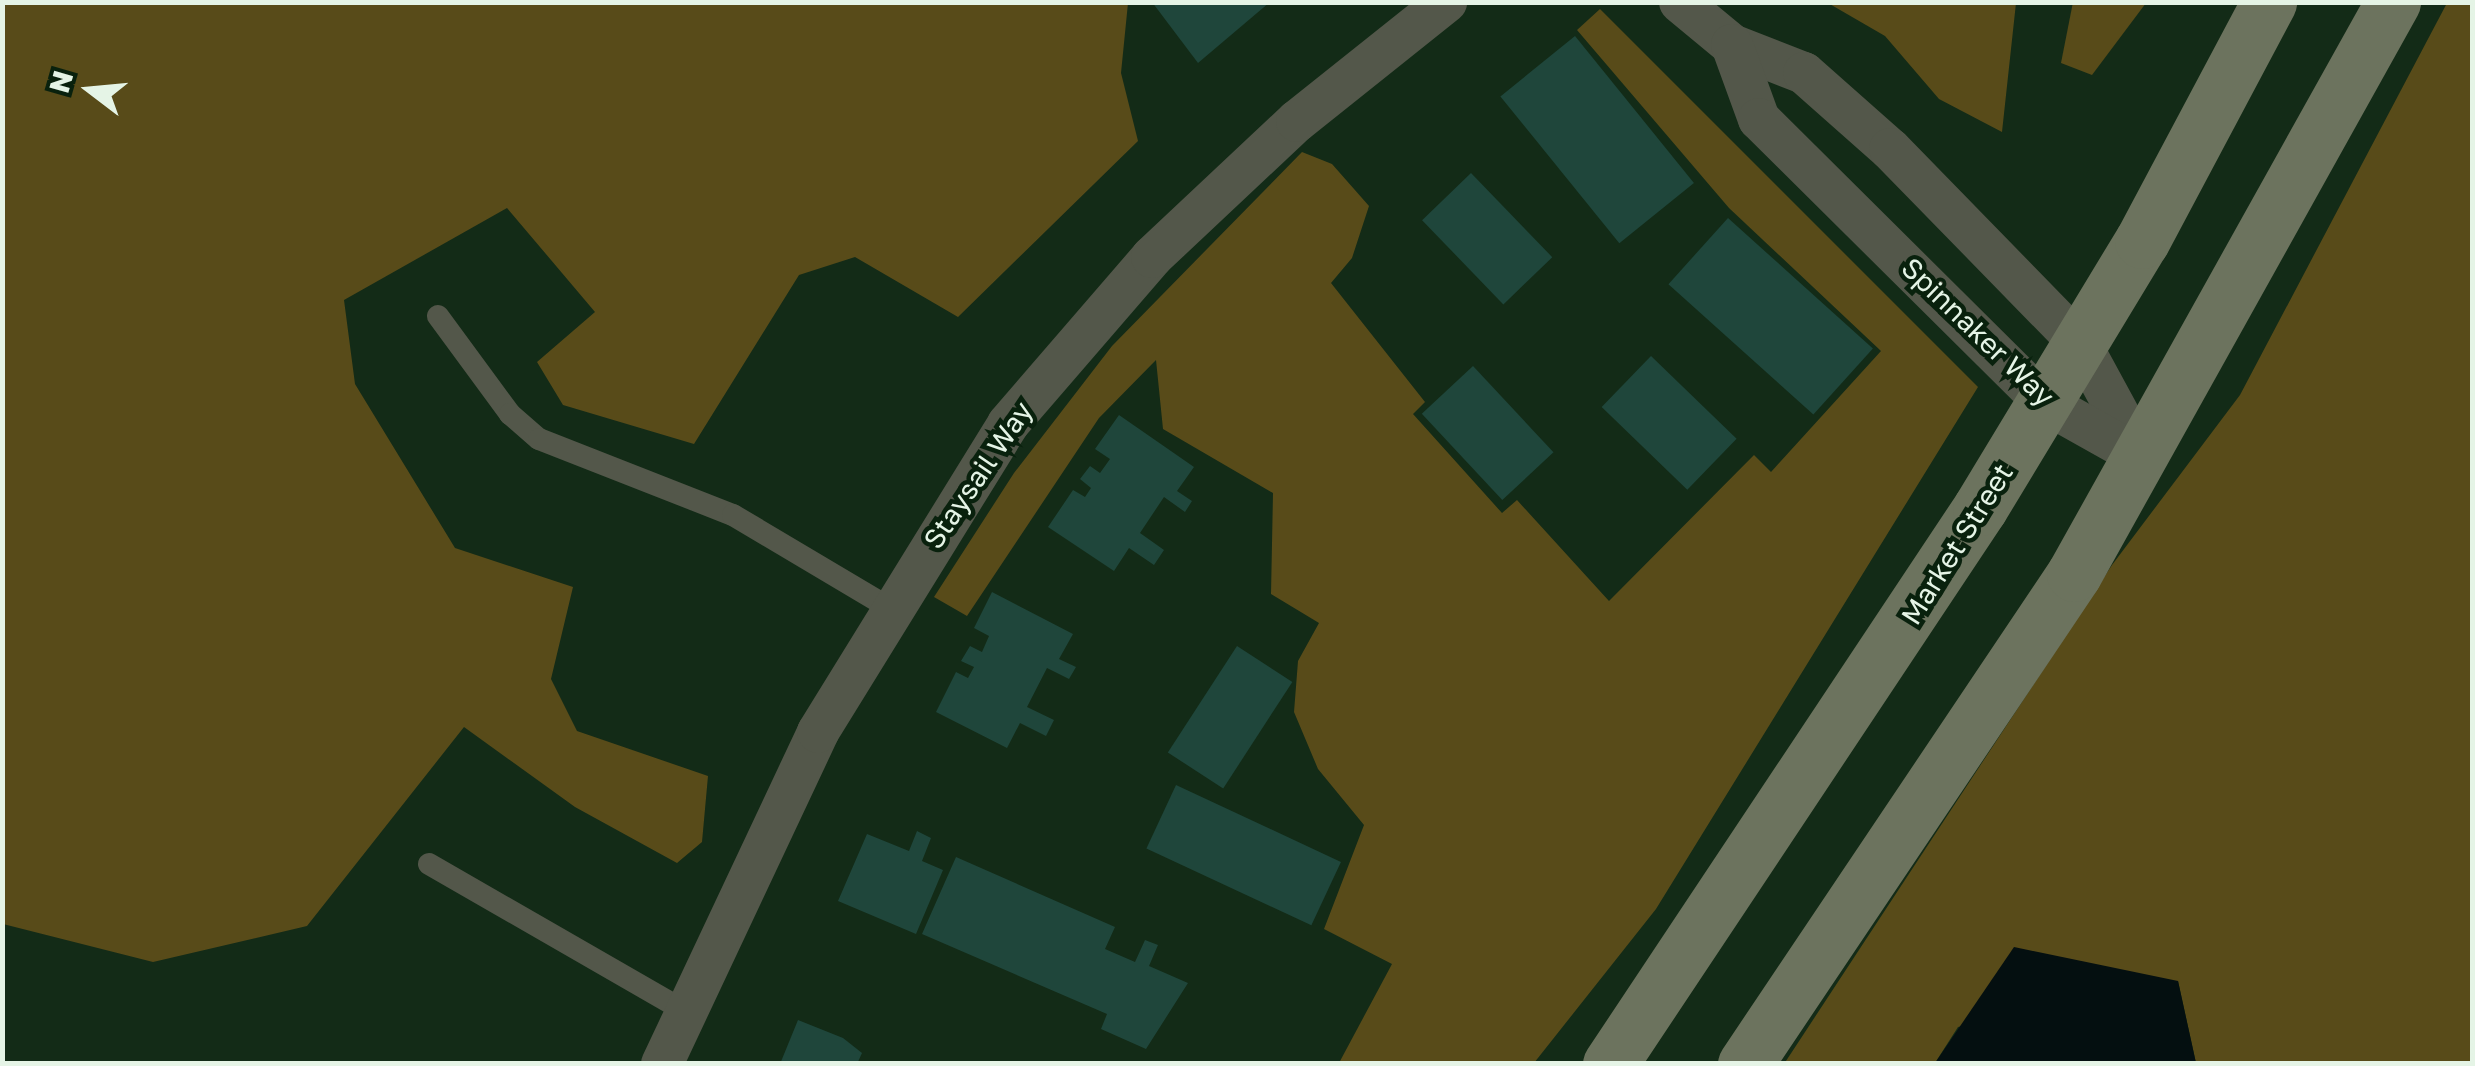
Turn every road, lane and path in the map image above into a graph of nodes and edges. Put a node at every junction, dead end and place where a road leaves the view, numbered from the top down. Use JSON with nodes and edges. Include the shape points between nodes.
{"nodes":[{"id":1,"x":1446,"y":2,"type":"edge"},
{"id":2,"x":1680,"y":2,"type":"edge"},
{"id":3,"x":2269,"y":2,"type":"edge"},
{"id":4,"x":2393,"y":2,"type":"edge"},
{"id":5,"x":1732,"y":45,"type":"junction"},
{"id":6,"x":438,"y":316,"type":"dead end"},
{"id":7,"x":2080,"y":345,"type":"junction"},
{"id":8,"x":2046,"y":402,"type":"junction"},
{"id":9,"x":2144,"y":458,"type":"junction"},
{"id":10,"x":890,"y":610,"type":"junction"},
{"id":11,"x":429,"y":864,"type":"dead end"},
{"id":12,"x":686,"y":1012,"type":"junction"},
{"id":13,"x":662,"y":1064,"type":"edge"},
{"id":14,"x":1610,"y":1064,"type":"edge"},
{"id":15,"x":1744,"y":1064,"type":"edge"}],
"edges":[{"from":1,"to":10,"type":"street","name":"Staysail Way","via":[[1296,122],[1074,340],[1008,424]]},
{"from":2,"to":5,"type":"street","name":"Spinnaker Way"},
{"from":3,"to":7,"type":"main road","name":"Market Street"},
{"from":4,"to":9,"type":"main road"},
{"from":5,"to":7,"type":"street","name":"Spinnaker Way","via":[[1804,73]]},
{"from":5,"to":8,"type":"street","name":"Spinnaker Way","via":[[1759,119]]},
{"from":6,"to":10,"type":"lane","via":[[510,414],[539,438],[733,515]]},
{"from":7,"to":8,"type":"main road","name":"Market Street"},
{"from":7,"to":9,"type":"street","name":"Spinnaker Way"},
{"from":8,"to":9,"type":"street","name":"Spinnaker Way"},
{"from":8,"to":14,"type":"main road","name":"Market Street","via":[[1770,835]]},
{"from":9,"to":15,"type":"main road","via":[[1964,747]]},
{"from":10,"to":12,"type":"street","name":"Staysail Way","via":[[818,732]]},
{"from":11,"to":12,"type":"lane"},
{"from":12,"to":13,"type":"street","name":"Staysail Way"}]}
